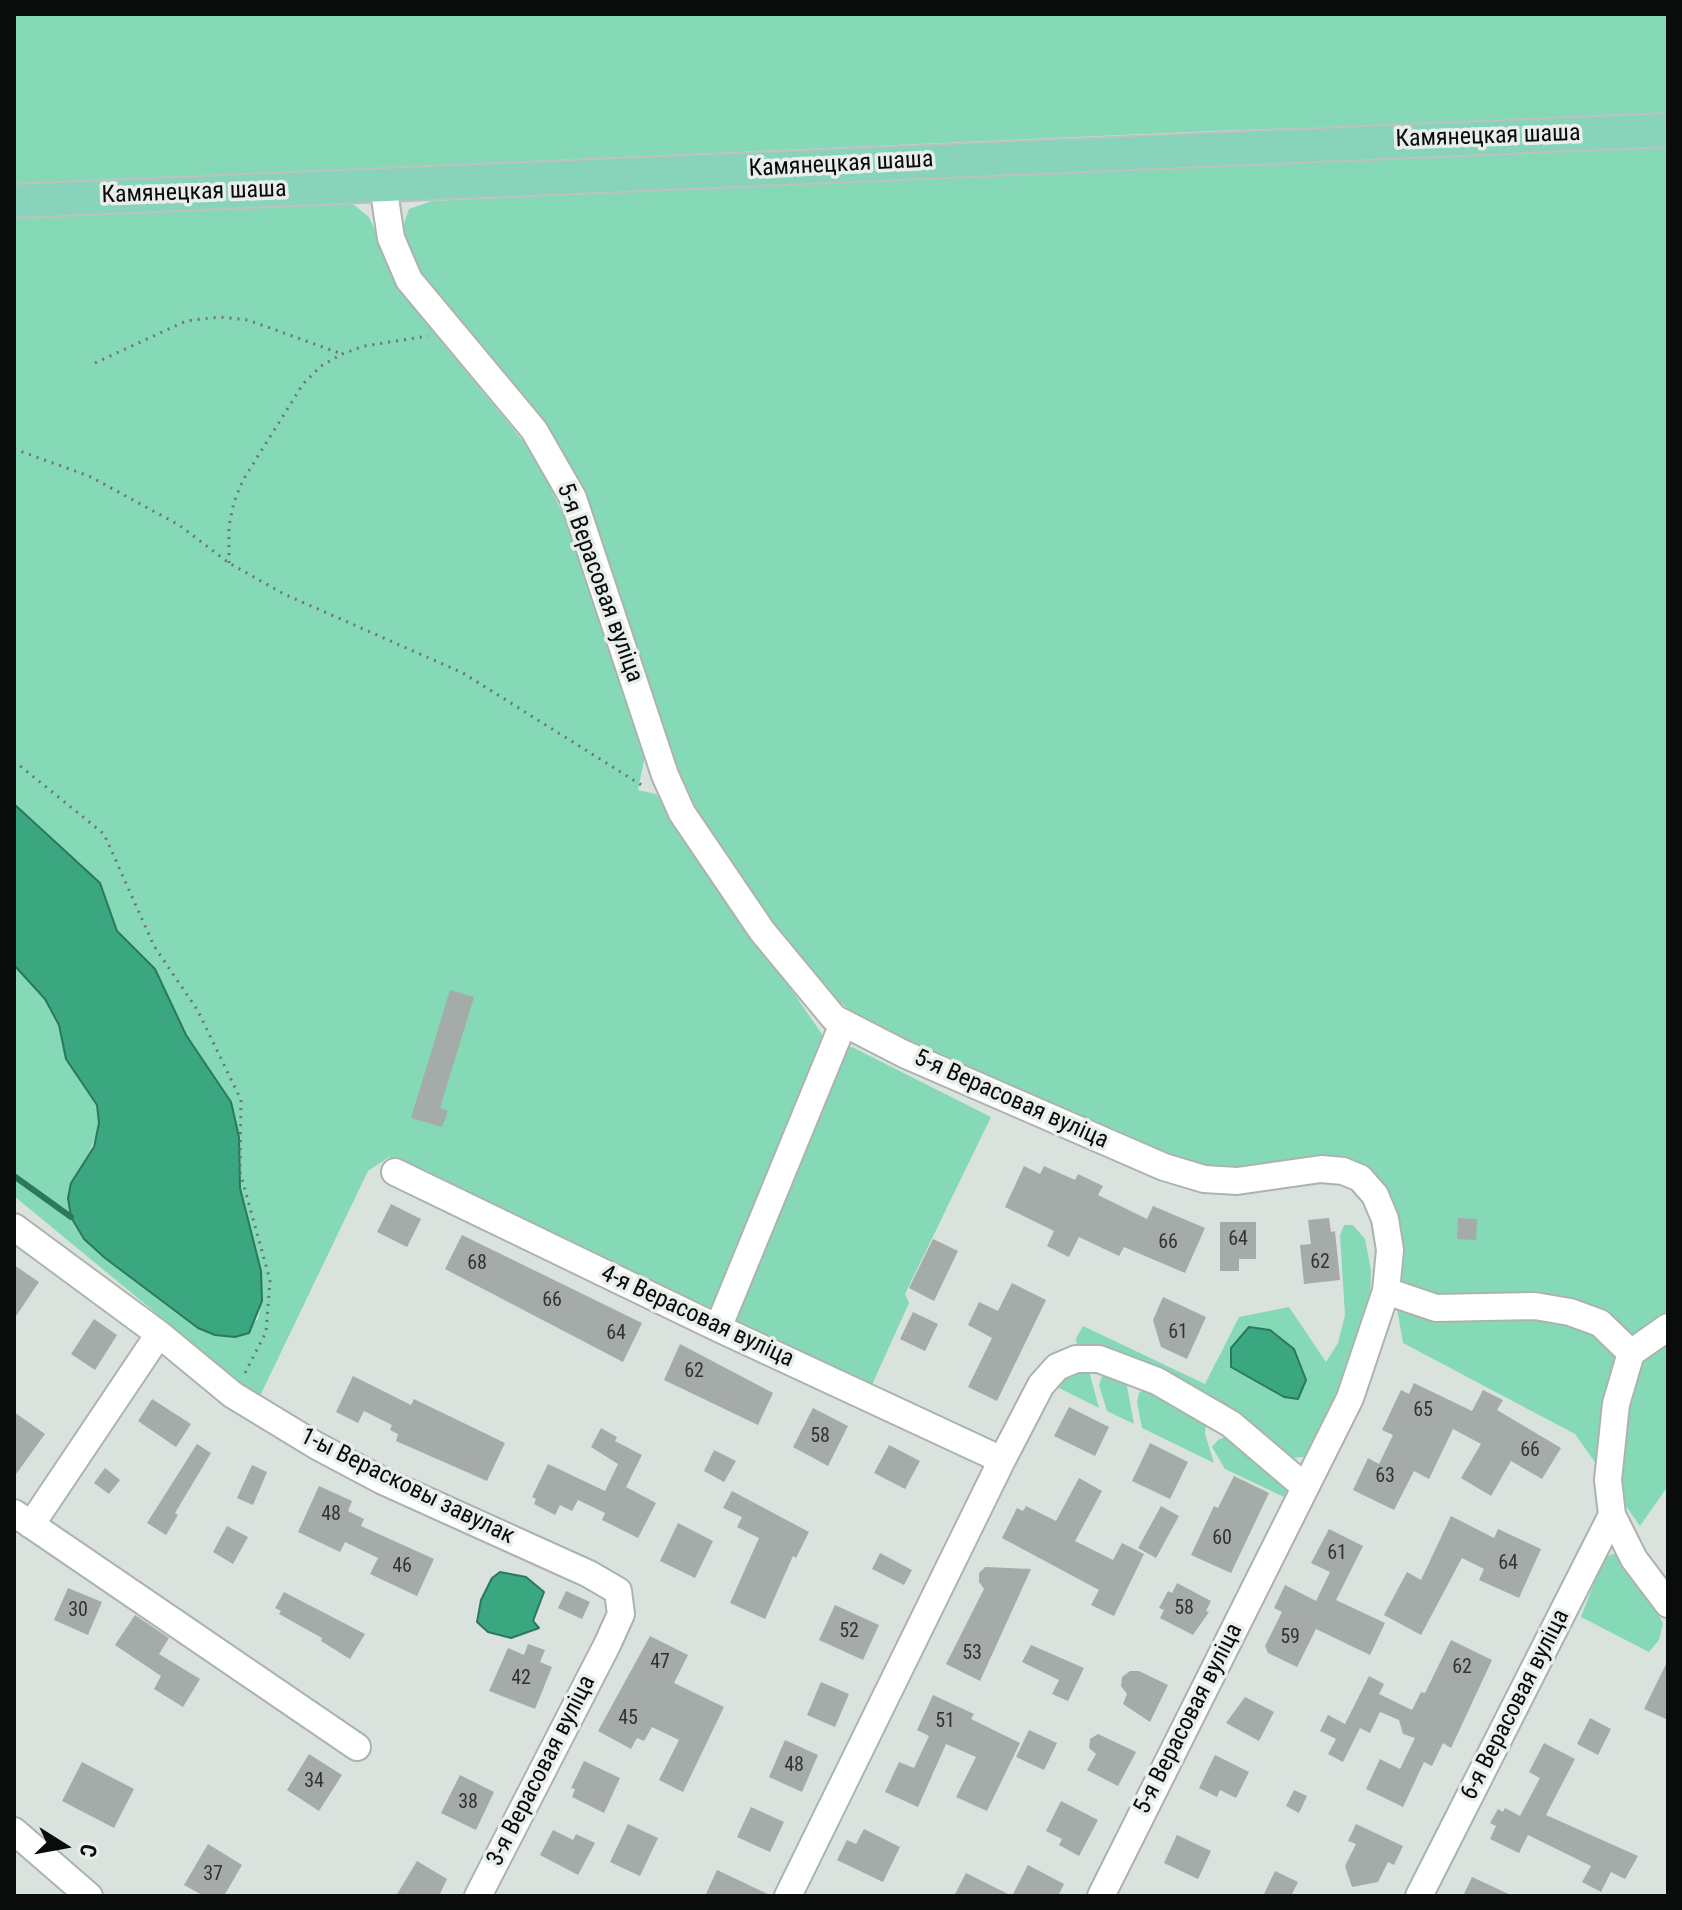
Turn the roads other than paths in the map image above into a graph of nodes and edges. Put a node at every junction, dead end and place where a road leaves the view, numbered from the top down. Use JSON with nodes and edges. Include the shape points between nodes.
{"nodes":[{"id":1,"x":1668,"y":130,"type":"edge"},
{"id":2,"x":383,"y":185,"type":"junction"},
{"id":3,"x":14,"y":201,"type":"edge"},
{"id":4,"x":843,"y":1024,"type":"junction"},
{"id":5,"x":395,"y":1172,"type":"dead end"},
{"id":6,"x":14,"y":1227,"type":"edge"},
{"id":7,"x":1386,"y":1291,"type":"junction"},
{"id":8,"x":1668,"y":1327,"type":"edge"},
{"id":9,"x":718,"y":1328,"type":"junction"},
{"id":10,"x":159,"y":1334,"type":"junction"},
{"id":11,"x":1631,"y":1353,"type":"junction"},
{"id":12,"x":1002,"y":1460,"type":"junction"},
{"id":13,"x":1305,"y":1487,"type":"junction"},
{"id":14,"x":1612,"y":1515,"type":"junction"},
{"id":15,"x":23,"y":1519,"type":"edge"},
{"id":16,"x":1668,"y":1604,"type":"edge"},
{"id":17,"x":607,"y":1645,"type":"joint"},
{"id":18,"x":357,"y":1747,"type":"dead end"},
{"id":19,"x":14,"y":1831,"type":"edge"},
{"id":20,"x":89,"y":1896,"type":"edge"},
{"id":21,"x":478,"y":1896,"type":"edge"},
{"id":22,"x":788,"y":1896,"type":"edge"},
{"id":23,"x":1101,"y":1896,"type":"edge"},
{"id":24,"x":1419,"y":1896,"type":"edge"}],
"edges":[{"from":1,"to":2,"type":"main road","name":"Камянецкая шаша"},
{"from":2,"to":3,"type":"main road","name":"Камянецкая шаша"},
{"from":2,"to":4,"type":"street","name":"5-я Верасовая вуліца","via":[[386,216],[409,280],[534,430],[573,498],[682,813],[762,931]]},
{"from":4,"to":7,"type":"street","name":"5-я Верасовая вуліца","via":[[1140,1157],[1204,1179],[1263,1179],[1321,1169],[1360,1178],[1385,1219],[1390,1250]]},
{"from":4,"to":9,"type":"street"},
{"from":5,"to":9,"type":"street","name":"4-я Верасовая вуліца"},
{"from":6,"to":10,"type":"street","name":"1-ы Верасковы завулак"},
{"from":7,"to":11,"type":"street","via":[[1436,1308],[1535,1306],[1570,1312],[1600,1323]]},
{"from":7,"to":13,"type":"street","name":"5-я Верасовая вуліца","via":[[1350,1398]]},
{"from":8,"to":11,"type":"street"},
{"from":9,"to":12,"type":"street","name":"4-я Верасовая вуліца"},
{"from":10,"to":15,"type":"street"},
{"from":10,"to":17,"type":"street","name":"1-ы Верасковы завулак","via":[[233,1395],[317,1446],[606,1582],[618,1591],[622,1603]]},
{"from":11,"to":14,"type":"street","via":[[1611,1434]]},
{"from":12,"to":13,"type":"street","via":[[1048,1375],[1067,1362],[1088,1358],[1166,1386],[1214,1413]]},
{"from":12,"to":22,"type":"street"},
{"from":13,"to":23,"type":"street","name":"5-я Верасовая вуліца"},
{"from":14,"to":16,"type":"street","via":[[1634,1559]]},
{"from":14,"to":24,"type":"street","name":"6-я Верасовая вуліца"},
{"from":15,"to":18,"type":"street"},
{"from":17,"to":21,"type":"street","name":"3-я Верасовая вуліца"},
{"from":19,"to":20,"type":"street"}]}
